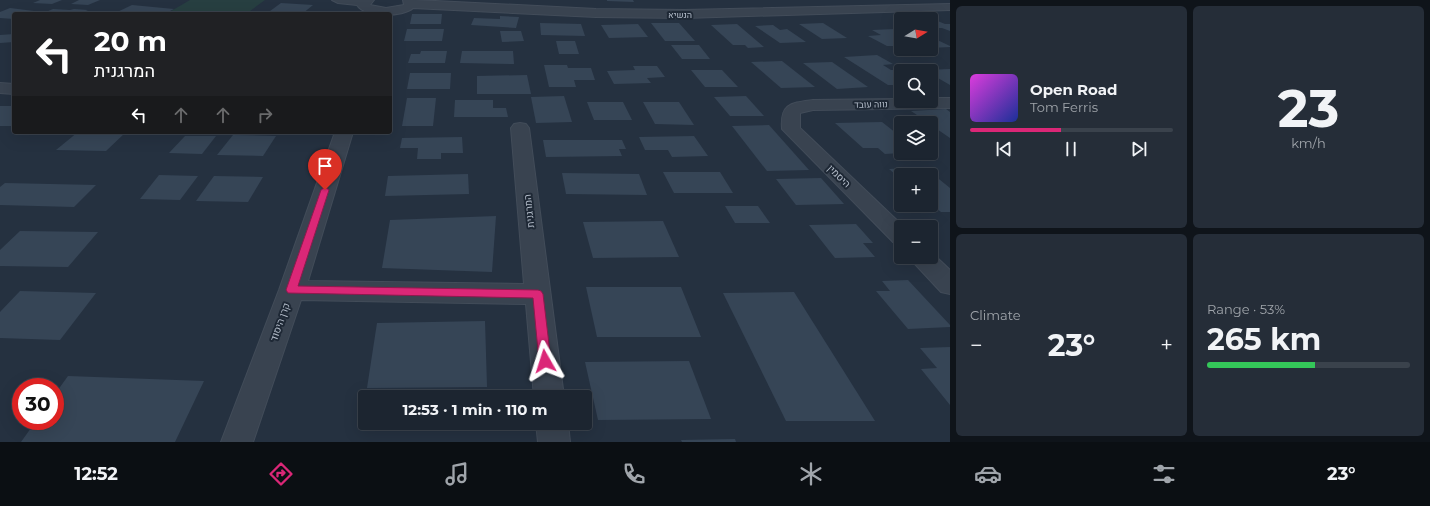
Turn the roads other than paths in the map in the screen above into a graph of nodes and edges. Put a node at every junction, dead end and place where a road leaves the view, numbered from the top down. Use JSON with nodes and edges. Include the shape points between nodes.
{"nodes":[{"id":1,"x":338,"y":0,"type":"edge"},
{"id":2,"x":366,"y":1,"type":"edge"},
{"id":3,"x":409,"y":2,"type":"edge"},
{"id":4,"x":950,"y":7,"type":"edge"},
{"id":5,"x":381,"y":12,"type":"edge"},
{"id":6,"x":391,"y":12,"type":"edge"},
{"id":7,"x":0,"y":88,"type":"edge"},
{"id":8,"x":12,"y":89,"type":"edge"},
{"id":9,"x":950,"y":103,"type":"edge"},
{"id":10,"x":792,"y":110,"type":"joint"},
{"id":11,"x":520,"y":128,"type":"dead end"},
{"id":12,"x":343,"y":134,"type":"edge"},
{"id":13,"x":894,"y":230,"type":"edge"},
{"id":14,"x":929,"y":264,"type":"edge"},
{"id":15,"x":950,"y":285,"type":"edge"},
{"id":16,"x":292,"y":290,"type":"junction"},
{"id":17,"x":538,"y":294,"type":"junction"},
{"id":18,"x":548,"y":390,"type":"edge"},
{"id":19,"x":553,"y":430,"type":"edge"},
{"id":20,"x":237,"y":442,"type":"edge"},
{"id":21,"x":554,"y":442,"type":"edge"}],
"edges":[{"from":1,"to":2,"type":"street"},
{"from":2,"to":5,"type":"street","via":[[363,5],[369,10]]},
{"from":3,"to":4,"type":"street","name":"הנשיא","via":[[596,13],[668,14]]},
{"from":3,"to":6,"type":"street","via":[[403,9]]},
{"from":7,"to":8,"type":"street"},
{"from":9,"to":10,"type":"street","name":"נווה עובד","via":[[813,105]]},
{"from":10,"to":13,"type":"street","name":"היסמין","via":[[791,129]]},
{"from":11,"to":17,"type":"street","name":"המרגנית"},
{"from":12,"to":16,"type":"street","name":"קרן היסוד"},
{"from":14,"to":15,"type":"street"},
{"from":16,"to":17,"type":"street"},
{"from":16,"to":20,"type":"street","name":"קרן היסוד"},
{"from":17,"to":18,"type":"street","name":"המרגנית"},
{"from":19,"to":21,"type":"street"}]}
